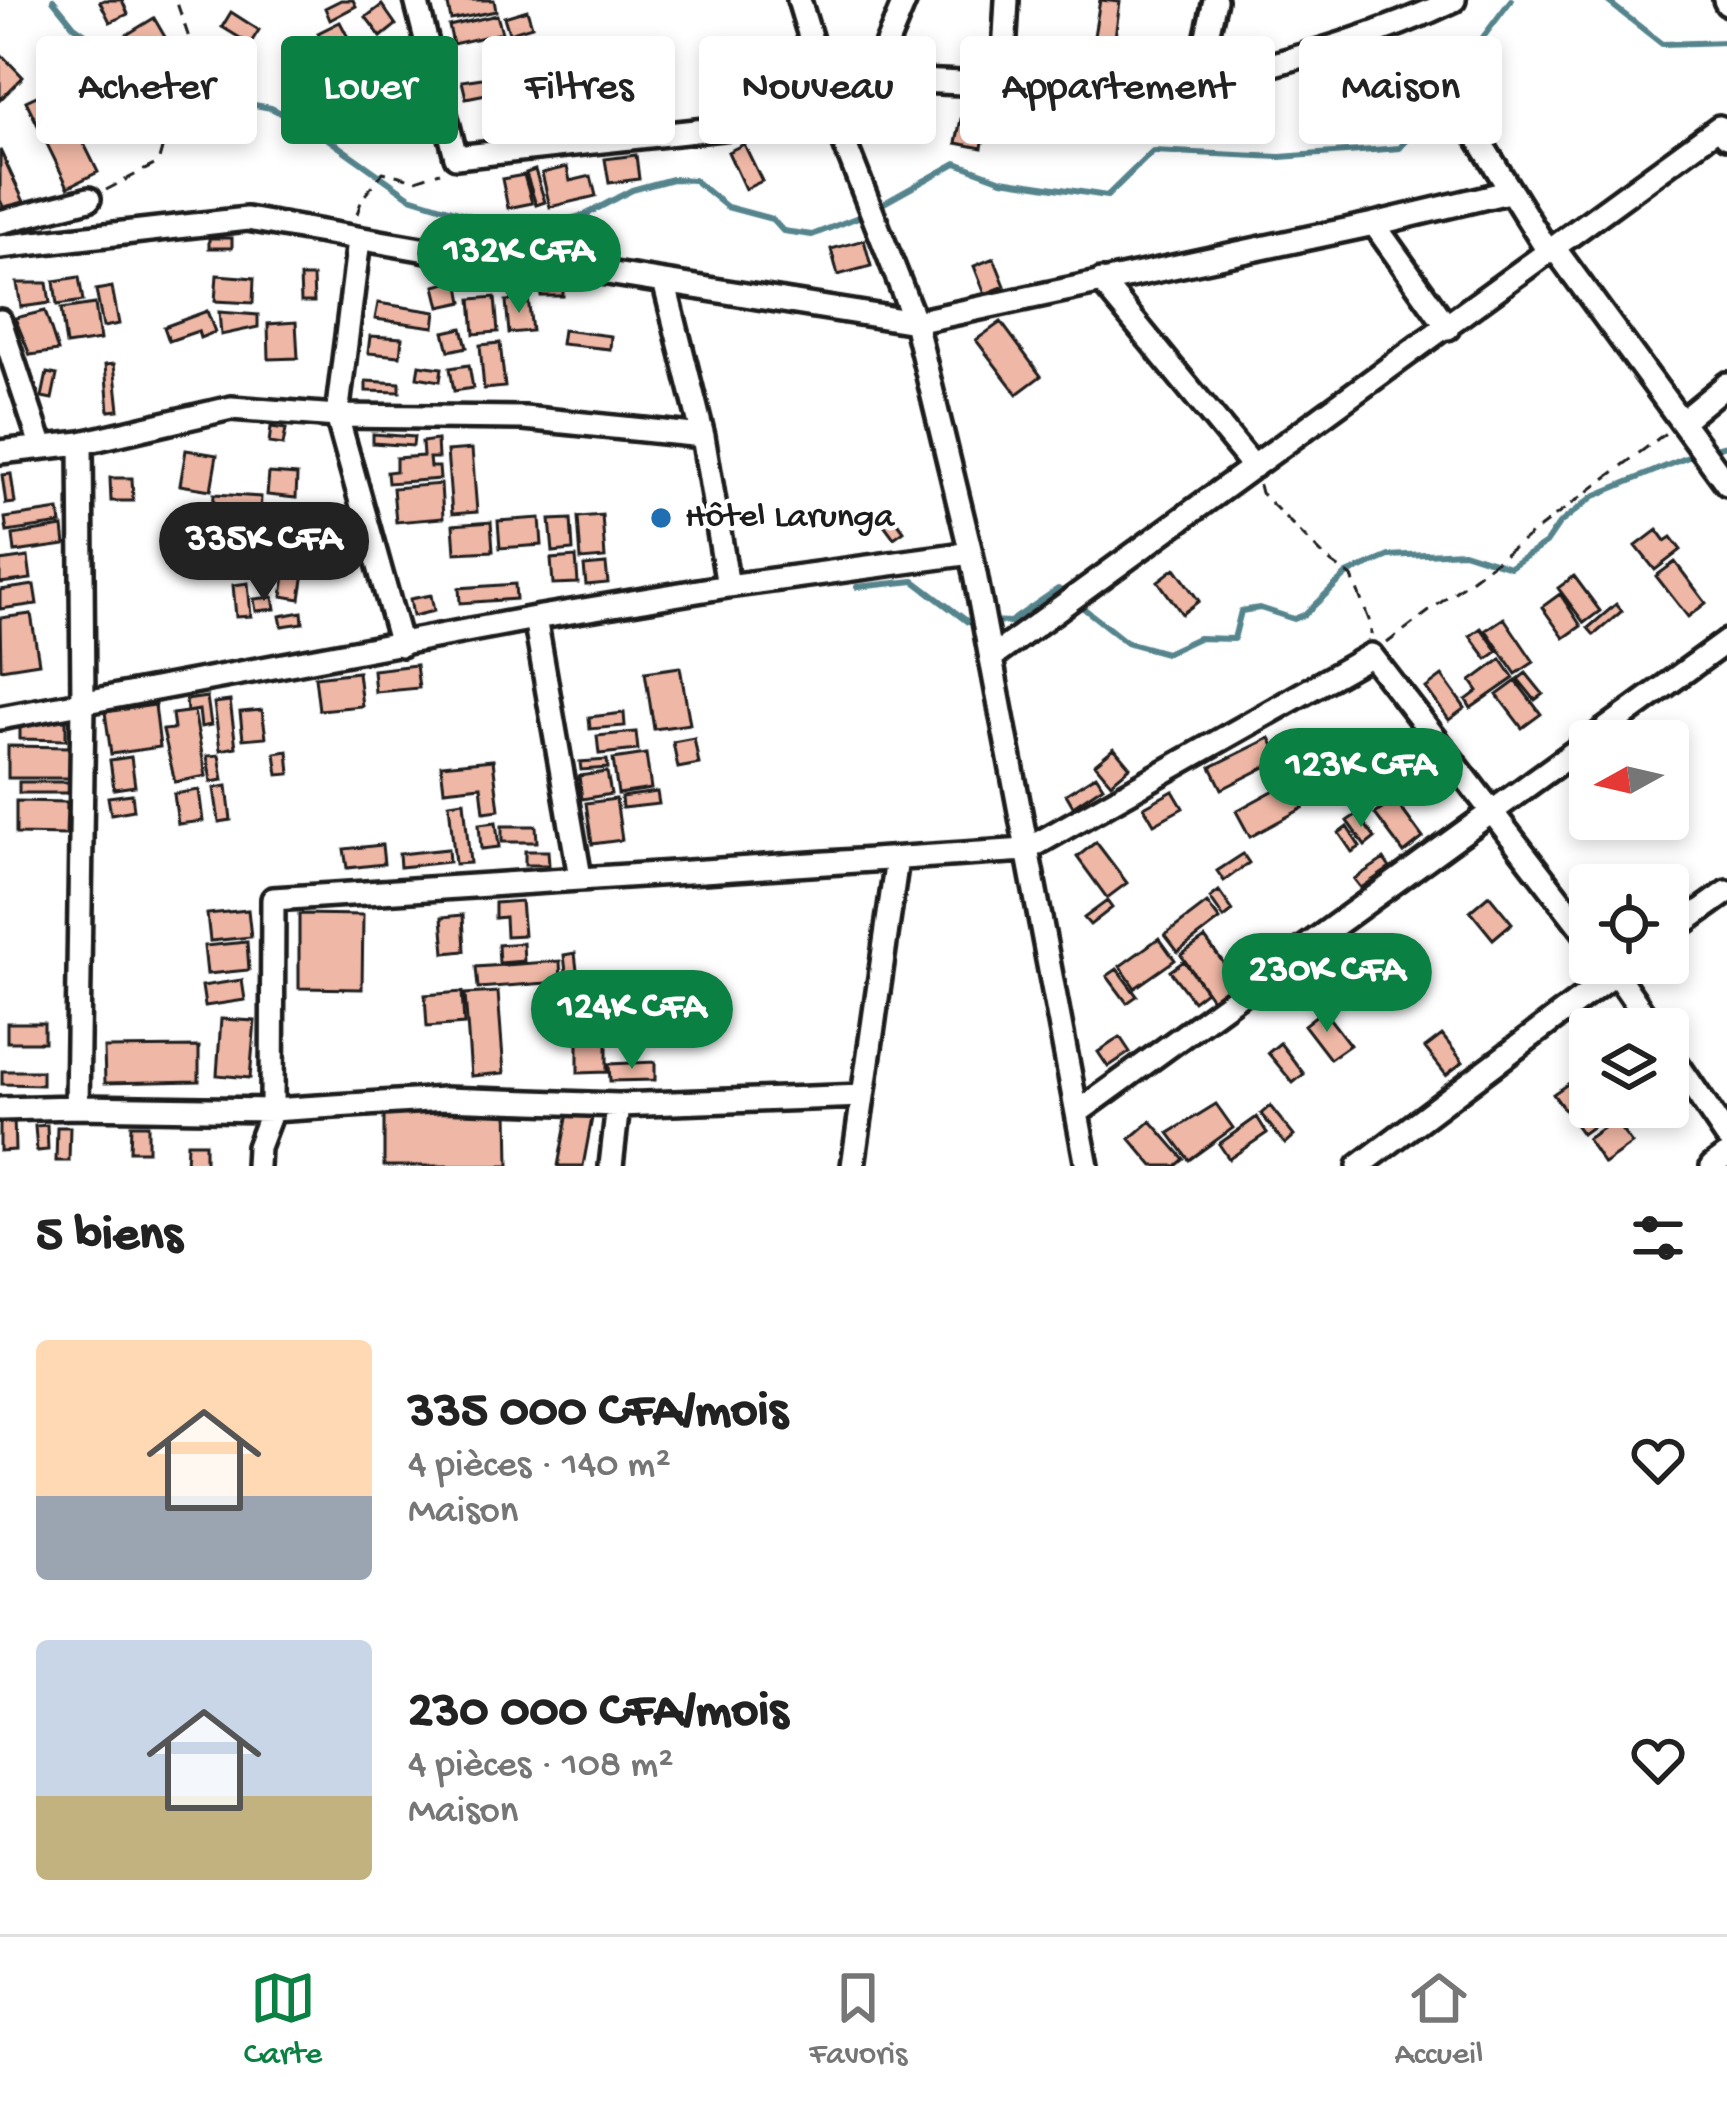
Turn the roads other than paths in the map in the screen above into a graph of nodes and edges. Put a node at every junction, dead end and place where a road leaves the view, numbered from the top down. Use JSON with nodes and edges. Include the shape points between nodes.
{"nodes":[{"id":1,"x":416,"y":0,"type":"edge"},
{"id":2,"x":799,"y":0,"type":"edge"},
{"id":3,"x":905,"y":0,"type":"edge"},
{"id":4,"x":1007,"y":0,"type":"edge"},
{"id":5,"x":1215,"y":0,"type":"edge"},
{"id":6,"x":1454,"y":0,"type":"edge"},
{"id":7,"x":810,"y":36,"type":"edge"},
{"id":8,"x":890,"y":36,"type":"edge"},
{"id":9,"x":1005,"y":36,"type":"edge"},
{"id":10,"x":1207,"y":36,"type":"edge"},
{"id":11,"x":1275,"y":64,"type":"edge"},
{"id":12,"x":699,"y":131,"type":"edge"},
{"id":13,"x":1727,"y":137,"type":"edge"},
{"id":14,"x":844,"y":144,"type":"edge"},
{"id":15,"x":1481,"y":144,"type":"edge"},
{"id":16,"x":1508,"y":192,"type":"junction"},
{"id":17,"x":88,"y":200,"type":"road end"},
{"id":18,"x":0,"y":222,"type":"edge"},
{"id":19,"x":1374,"y":224,"type":"junction"},
{"id":20,"x":359,"y":240,"type":"junction"},
{"id":21,"x":0,"y":247,"type":"edge"},
{"id":22,"x":1552,"y":251,"type":"junction"},
{"id":23,"x":1101,"y":281,"type":"junction"},
{"id":24,"x":665,"y":285,"type":"junction"},
{"id":25,"x":0,"y":321,"type":"edge"},
{"id":26,"x":915,"y":322,"type":"junction"},
{"id":27,"x":1448,"y":328,"type":"junction"},
{"id":28,"x":1727,"y":384,"type":"edge"},
{"id":29,"x":337,"y":416,"type":"junction"},
{"id":30,"x":1682,"y":422,"type":"junction"},
{"id":31,"x":703,"y":436,"type":"junction"},
{"id":32,"x":81,"y":442,"type":"junction"},
{"id":33,"x":41,"y":446,"type":"junction"},
{"id":34,"x":0,"y":452,"type":"edge"},
{"id":35,"x":1254,"y":467,"type":"junction"},
{"id":36,"x":1727,"y":484,"type":"edge"},
{"id":37,"x":971,"y":553,"type":"junction"},
{"id":38,"x":728,"y":586,"type":"junction"},
{"id":39,"x":535,"y":618,"type":"junction"},
{"id":40,"x":1727,"y":641,"type":"edge"},
{"id":41,"x":401,"y":645,"type":"junction"},
{"id":42,"x":991,"y":658,"type":"junction"},
{"id":43,"x":83,"y":704,"type":"junction"},
{"id":44,"x":0,"y":718,"type":"edge"},
{"id":45,"x":1492,"y":812,"type":"junction"},
{"id":46,"x":1026,"y":850,"type":"junction"},
{"id":47,"x":897,"y":859,"type":"junction"},
{"id":48,"x":580,"y":878,"type":"junction"},
{"id":49,"x":1727,"y":892,"type":"edge"},
{"id":50,"x":1569,"y":912,"type":"edge"},
{"id":51,"x":1689,"y":919,"type":"edge"},
{"id":52,"x":1595,"y":984,"type":"edge"},
{"id":53,"x":1689,"y":1081,"type":"edge"},
{"id":54,"x":863,"y":1096,"type":"junction"},
{"id":55,"x":618,"y":1105,"type":"junction"},
{"id":56,"x":77,"y":1107,"type":"junction"},
{"id":57,"x":0,"y":1109,"type":"edge"},
{"id":58,"x":272,"y":1111,"type":"junction"},
{"id":59,"x":1077,"y":1113,"type":"junction"},
{"id":60,"x":1727,"y":1137,"type":"edge"},
{"id":61,"x":1727,"y":1155,"type":"edge"},
{"id":62,"x":257,"y":1166,"type":"edge"},
{"id":63,"x":611,"y":1166,"type":"edge"},
{"id":64,"x":853,"y":1166,"type":"edge"},
{"id":65,"x":1087,"y":1166,"type":"edge"},
{"id":66,"x":1359,"y":1166,"type":"edge"},
{"id":67,"x":1712,"y":1166,"type":"edge"}],
"edges":[{"from":1,"to":12,"type":"street","via":[[456,157]]},
{"from":2,"to":7,"type":"street"},
{"from":3,"to":8,"type":"street"},
{"from":4,"to":9,"type":"street"},
{"from":5,"to":10,"type":"street"},
{"from":6,"to":11,"type":"street"},
{"from":13,"to":22,"type":"street","via":[[1719,127]]},
{"from":14,"to":26,"type":"street"},
{"from":15,"to":16,"type":"street"},
{"from":16,"to":19,"type":"street"},
{"from":16,"to":22,"type":"street"},
{"from":17,"to":18,"type":"street"},
{"from":19,"to":23,"type":"street"},
{"from":19,"to":27,"type":"street"},
{"from":20,"to":21,"type":"street","via":[[247,219]]},
{"from":20,"to":24,"type":"street"},
{"from":20,"to":29,"type":"street"},
{"from":22,"to":27,"type":"street"},
{"from":22,"to":30,"type":"street"},
{"from":23,"to":26,"type":"street"},
{"from":23,"to":35,"type":"street"},
{"from":24,"to":26,"type":"street"},
{"from":24,"to":31,"type":"street"},
{"from":25,"to":33,"type":"street"},
{"from":26,"to":37,"type":"street"},
{"from":27,"to":35,"type":"street"},
{"from":28,"to":30,"type":"street"},
{"from":29,"to":31,"type":"street","via":[[524,418]]},
{"from":29,"to":32,"type":"street","via":[[231,408]]},
{"from":29,"to":41,"type":"street"},
{"from":30,"to":36,"type":"street"},
{"from":31,"to":38,"type":"street"},
{"from":32,"to":33,"type":"street"},
{"from":32,"to":43,"type":"street"},
{"from":33,"to":34,"type":"street"},
{"from":35,"to":42,"type":"street"},
{"from":37,"to":38,"type":"street"},
{"from":37,"to":42,"type":"street"},
{"from":38,"to":39,"type":"street"},
{"from":39,"to":41,"type":"street"},
{"from":39,"to":48,"type":"street"},
{"from":40,"to":45,"type":"street"},
{"from":41,"to":43,"type":"street"},
{"from":42,"to":46,"type":"street"},
{"from":43,"to":44,"type":"street"},
{"from":43,"to":56,"type":"street"},
{"from":45,"to":46,"type":"street","via":[[1371,655]]},
{"from":45,"to":50,"type":"street"},
{"from":45,"to":59,"type":"street"},
{"from":46,"to":47,"type":"street"},
{"from":46,"to":59,"type":"street"},
{"from":47,"to":48,"type":"street"},
{"from":47,"to":54,"type":"street"},
{"from":48,"to":58,"type":"street","via":[[273,899]]},
{"from":49,"to":51,"type":"street"},
{"from":52,"to":66,"type":"street"},
{"from":53,"to":60,"type":"street"},
{"from":54,"to":55,"type":"street"},
{"from":54,"to":64,"type":"street"},
{"from":55,"to":58,"type":"street","via":[[444,1100]]},
{"from":55,"to":63,"type":"street"},
{"from":56,"to":57,"type":"street"},
{"from":56,"to":58,"type":"street"},
{"from":58,"to":62,"type":"street"},
{"from":59,"to":65,"type":"street"},
{"from":61,"to":67,"type":"street"}]}
